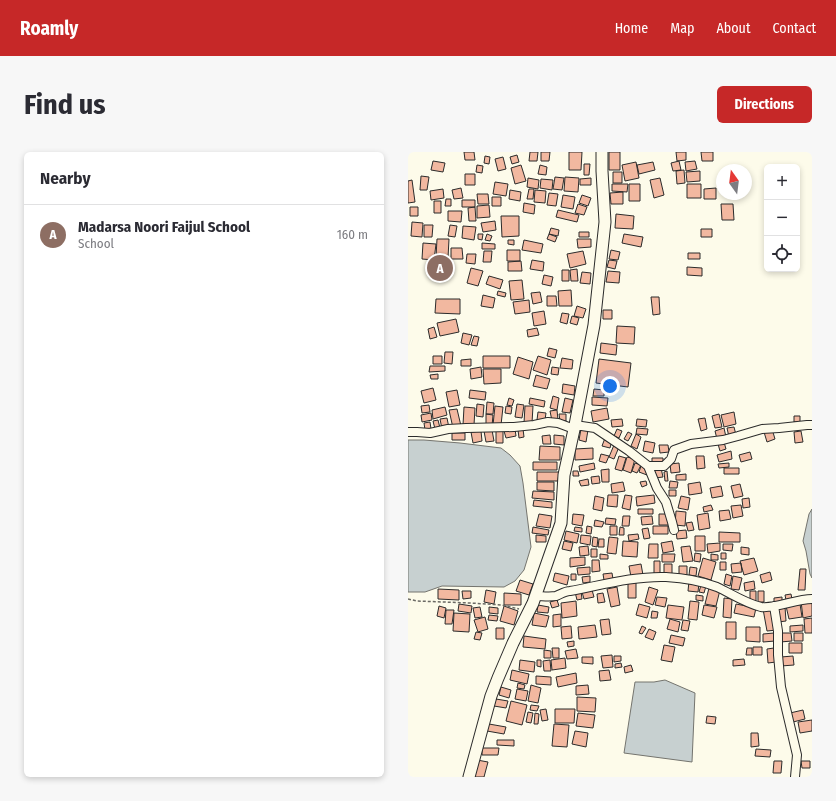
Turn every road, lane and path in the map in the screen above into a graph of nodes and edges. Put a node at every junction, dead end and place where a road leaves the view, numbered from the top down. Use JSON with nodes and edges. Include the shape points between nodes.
{"nodes":[{"id":1,"x":602,"y":152,"type":"edge"},
{"id":2,"x":812,"y":425,"type":"edge"},
{"id":3,"x":574,"y":427,"type":"junction"},
{"id":4,"x":408,"y":432,"type":"edge"},
{"id":5,"x":648,"y":466,"type":"junction"},
{"id":6,"x":674,"y":530,"type":"dead end"},
{"id":7,"x":535,"y":596,"type":"junction"},
{"id":8,"x":408,"y":599,"type":"edge"},
{"id":9,"x":812,"y":599,"type":"edge"},
{"id":10,"x":774,"y":606,"type":"junction"},
{"id":11,"x":528,"y":611,"type":"junction"},
{"id":12,"x":469,"y":777,"type":"edge"},
{"id":13,"x":795,"y":777,"type":"edge"}],
"edges":[{"from":1,"to":3,"type":"main road","via":[[605,222],[594,325]]},
{"from":2,"to":5,"type":"street","via":[[762,429],[691,444],[674,450],[671,459],[664,466]]},
{"from":3,"to":4,"type":"street","via":[[548,422],[514,427],[448,429],[430,433]]},
{"from":3,"to":5,"type":"street","via":[[595,428]]},
{"from":3,"to":7,"type":"main road","via":[[564,475],[561,523]]},
{"from":5,"to":6,"type":"street","via":[[666,502]]},
{"from":7,"to":10,"type":"street","via":[[558,595],[566,591],[638,578],[666,577],[693,579],[750,603],[763,607]]},
{"from":7,"to":11,"type":"main road"},
{"from":8,"to":11,"type":"path","via":[[502,606]]},
{"from":9,"to":10,"type":"street"},
{"from":10,"to":13,"type":"street","via":[[781,687],[797,755]]},
{"from":11,"to":12,"type":"main road","via":[[498,678]]}]}
